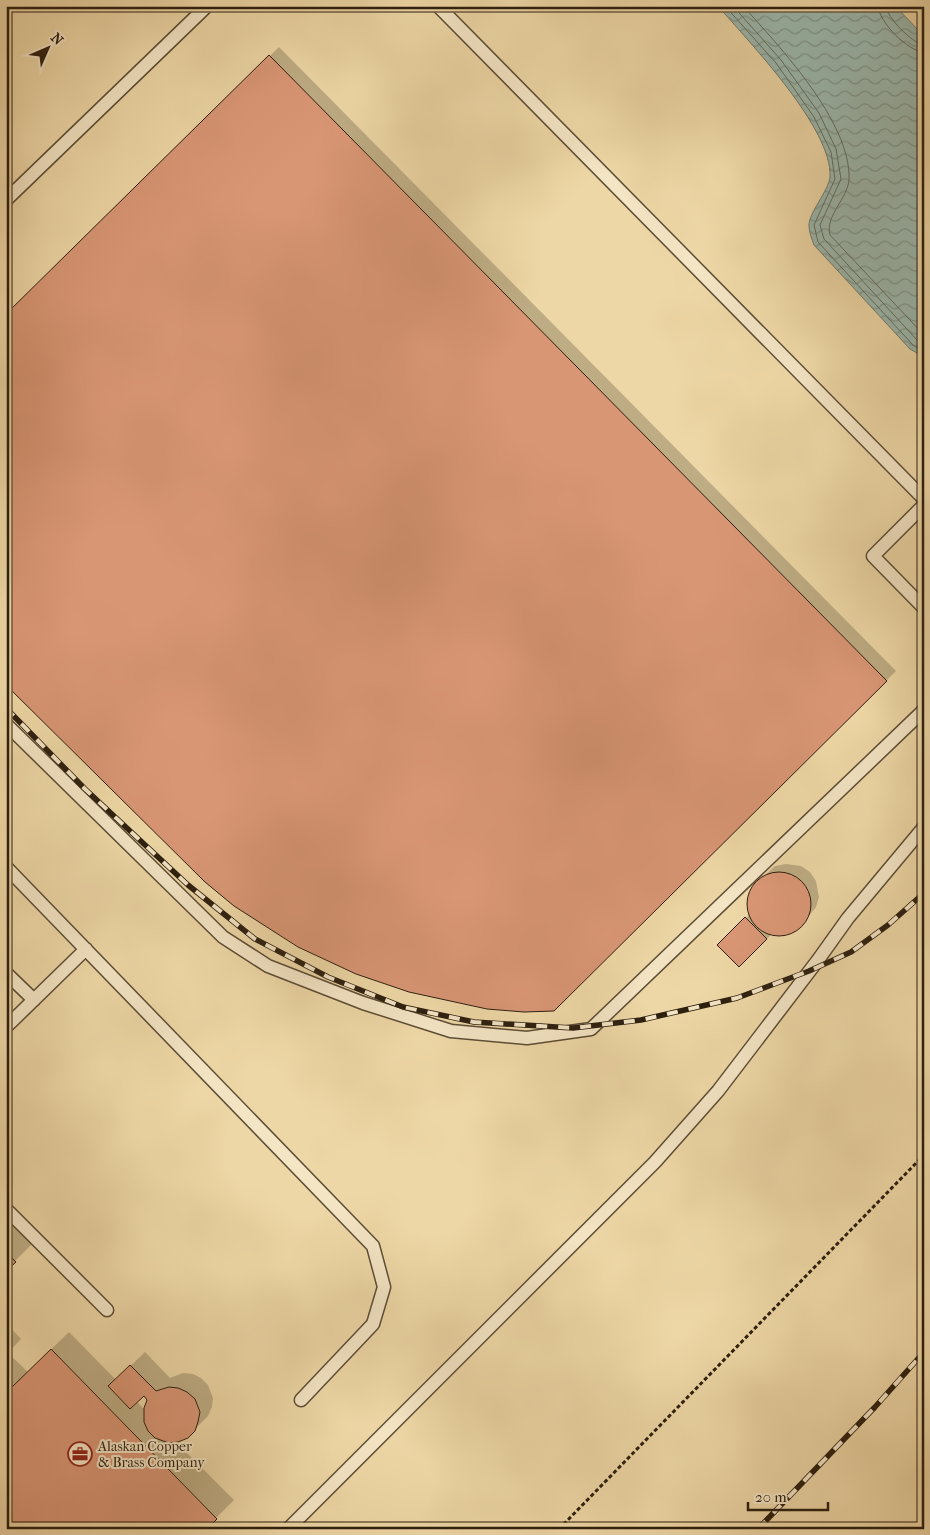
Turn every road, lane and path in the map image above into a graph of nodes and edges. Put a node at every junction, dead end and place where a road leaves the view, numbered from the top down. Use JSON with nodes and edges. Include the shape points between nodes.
{"nodes":[{"id":1,"x":207,"y":6,"type":"edge"},
{"id":2,"x":438,"y":6,"type":"edge"},
{"id":3,"x":6,"y":200,"type":"edge"},
{"id":4,"x":924,"y":499,"type":"edge"},
{"id":5,"x":924,"y":505,"type":"edge"},
{"id":6,"x":924,"y":608,"type":"edge"},
{"id":7,"x":924,"y":710,"type":"edge"},
{"id":8,"x":6,"y":724,"type":"edge"},
{"id":9,"x":924,"y":828,"type":"edge"},
{"id":10,"x":6,"y":867,"type":"edge"},
{"id":11,"x":86,"y":949,"type":"junction"},
{"id":12,"x":6,"y":973,"type":"edge"},
{"id":13,"x":34,"y":1000,"type":"junction"},
{"id":14,"x":6,"y":1027,"type":"edge"},
{"id":15,"x":924,"y":1155,"type":"edge"},
{"id":16,"x":6,"y":1209,"type":"edge"},
{"id":17,"x":107,"y":1310,"type":"dead end"},
{"id":18,"x":301,"y":1400,"type":"dead end"},
{"id":19,"x":288,"y":1529,"type":"edge"},
{"id":20,"x":559,"y":1529,"type":"edge"}],
"edges":[{"from":1,"to":3,"type":"lane"},
{"from":2,"to":4,"type":"lane"},
{"from":5,"to":6,"type":"lane","via":[[873,556]]},
{"from":7,"to":8,"type":"lane","via":[[591,1029],[527,1038],[451,1030],[363,1003],[268,966],[223,938]]},
{"from":9,"to":19,"type":"lane","via":[[848,918],[718,1091],[655,1162]]},
{"from":10,"to":11,"type":"lane"},
{"from":11,"to":13,"type":"lane"},
{"from":11,"to":18,"type":"lane","via":[[373,1246],[384,1287],[373,1324]]},
{"from":12,"to":13,"type":"lane"},
{"from":13,"to":14,"type":"lane"},
{"from":15,"to":20,"type":"path"},
{"from":16,"to":17,"type":"lane"}]}
